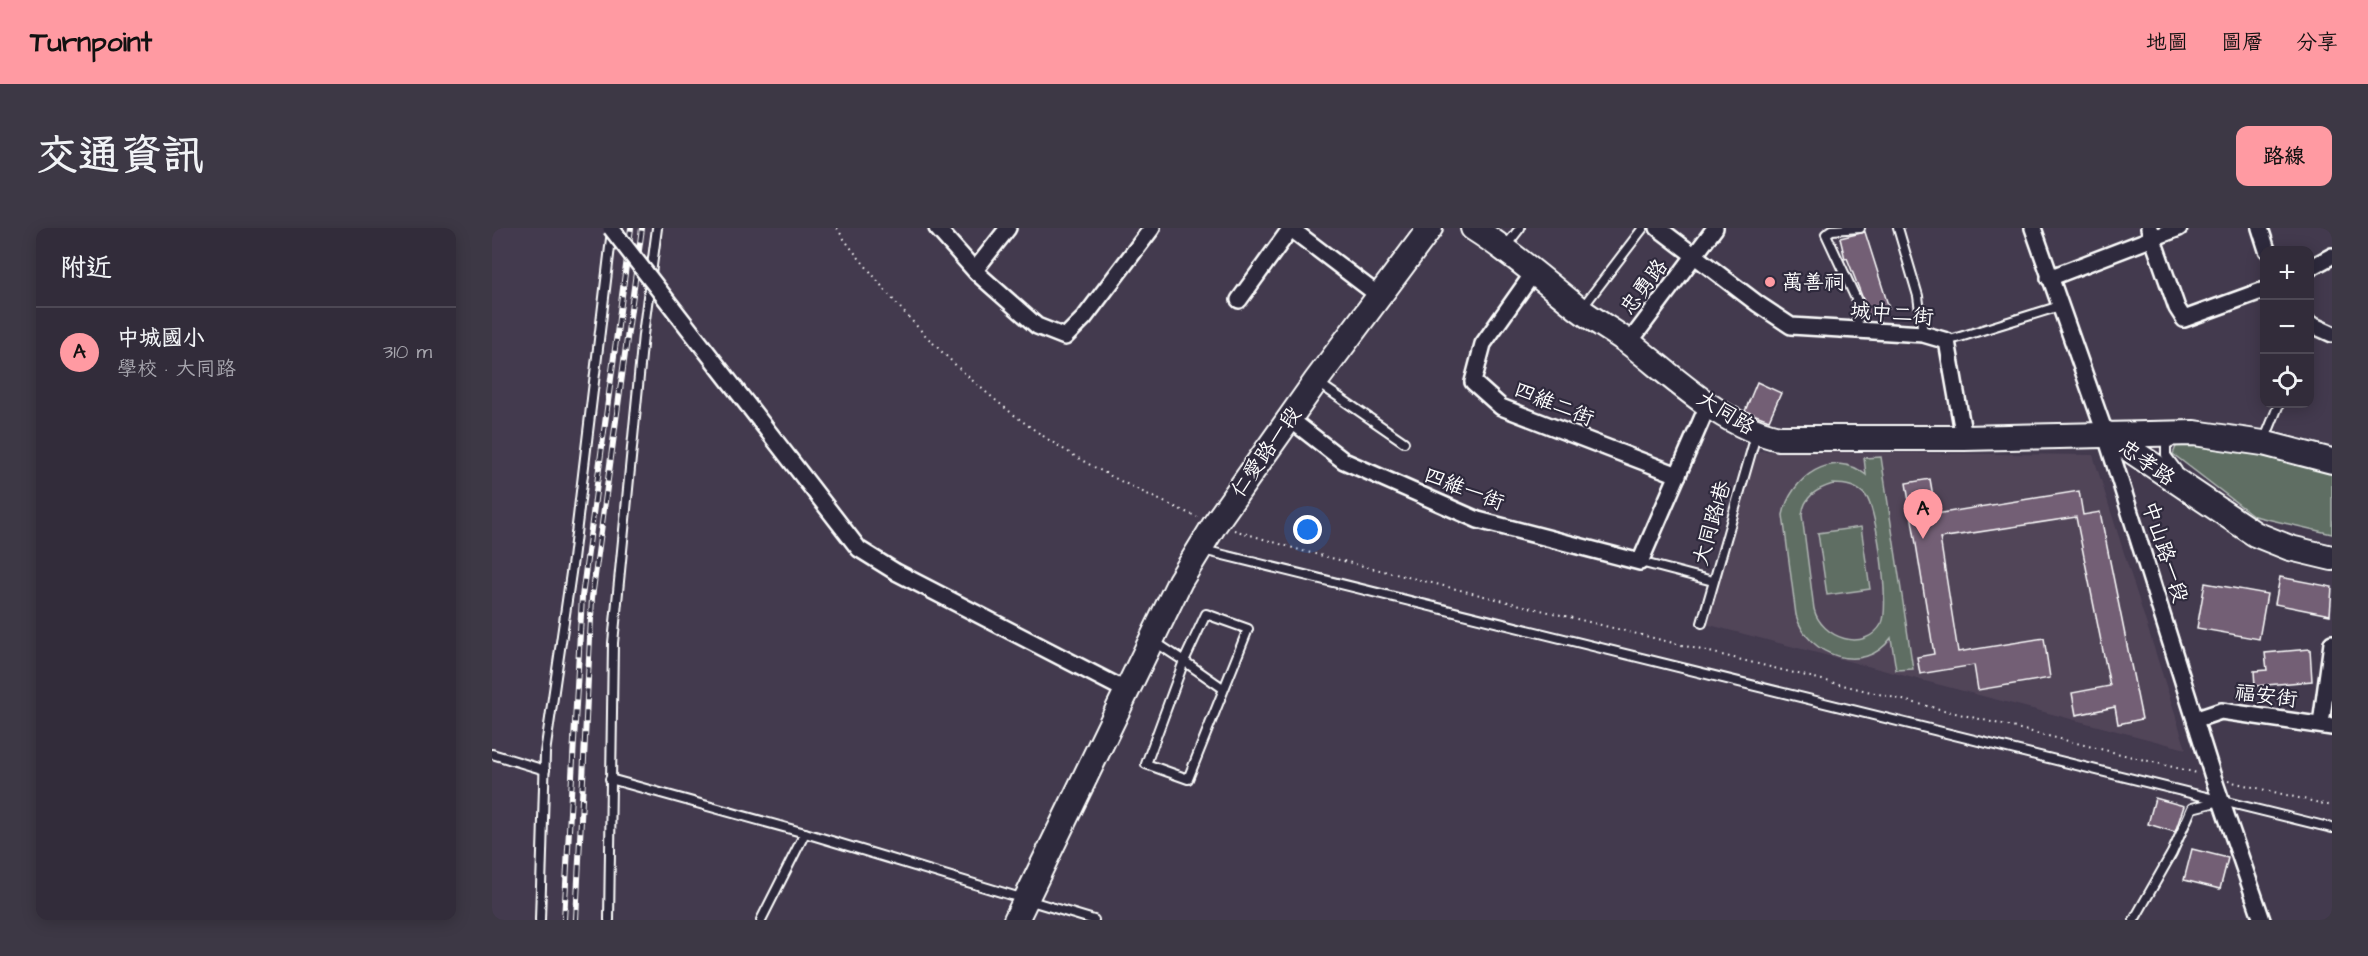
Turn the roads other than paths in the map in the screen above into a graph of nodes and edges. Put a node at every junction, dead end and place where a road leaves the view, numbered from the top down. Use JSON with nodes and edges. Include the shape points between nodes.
{"nodes":[{"id":1,"x":612,"y":228,"type":"edge"},
{"id":2,"x":657,"y":228,"type":"edge"},
{"id":3,"x":937,"y":228,"type":"edge"},
{"id":4,"x":1008,"y":228,"type":"edge"},
{"id":5,"x":1152,"y":228,"type":"edge"},
{"id":6,"x":1290,"y":228,"type":"edge"},
{"id":7,"x":1430,"y":228,"type":"edge"},
{"id":8,"x":1473,"y":228,"type":"edge"},
{"id":9,"x":1520,"y":228,"type":"edge"},
{"id":10,"x":1643,"y":228,"type":"edge"},
{"id":11,"x":1658,"y":228,"type":"edge"},
{"id":12,"x":1715,"y":228,"type":"edge"},
{"id":13,"x":1860,"y":228,"type":"edge"},
{"id":14,"x":1898,"y":228,"type":"edge"},
{"id":15,"x":2033,"y":228,"type":"edge"},
{"id":16,"x":2179,"y":228,"type":"edge"},
{"id":17,"x":2260,"y":228,"type":"edge"},
{"id":18,"x":2151,"y":234,"type":"edge"},
{"id":19,"x":2266,"y":246,"type":"edge"},
{"id":20,"x":1504,"y":248,"type":"junction"},
{"id":21,"x":1695,"y":255,"type":"junction"},
{"id":22,"x":2332,"y":256,"type":"edge"},
{"id":23,"x":2314,"y":266,"type":"edge"},
{"id":24,"x":975,"y":270,"type":"junction"},
{"id":25,"x":1534,"y":272,"type":"junction"},
{"id":26,"x":2049,"y":278,"type":"junction"},
{"id":27,"x":2260,"y":292,"type":"edge"},
{"id":28,"x":1378,"y":295,"type":"junction"},
{"id":29,"x":1239,"y":300,"type":"dead end"},
{"id":30,"x":2060,"y":306,"type":"junction"},
{"id":31,"x":1580,"y":310,"type":"junction"},
{"id":32,"x":2314,"y":326,"type":"edge"},
{"id":33,"x":1858,"y":332,"type":"junction"},
{"id":34,"x":1923,"y":334,"type":"junction"},
{"id":35,"x":2332,"y":334,"type":"edge"},
{"id":36,"x":1947,"y":341,"type":"junction"},
{"id":37,"x":1629,"y":343,"type":"junction"},
{"id":38,"x":1316,"y":381,"type":"junction"},
{"id":39,"x":1708,"y":405,"type":"junction"},
{"id":40,"x":2277,"y":408,"type":"edge"},
{"id":41,"x":1290,"y":419,"type":"junction"},
{"id":42,"x":1757,"y":433,"type":"junction"},
{"id":43,"x":2105,"y":433,"type":"junction"},
{"id":44,"x":1964,"y":438,"type":"junction"},
{"id":45,"x":2239,"y":438,"type":"junction"},
{"id":46,"x":1404,"y":442,"type":"dead end"},
{"id":47,"x":2263,"y":443,"type":"junction"},
{"id":48,"x":2332,"y":461,"type":"edge"},
{"id":49,"x":1678,"y":475,"type":"junction"},
{"id":50,"x":2213,"y":507,"type":"junction"},
{"id":51,"x":1200,"y":549,"type":"junction"},
{"id":52,"x":2332,"y":558,"type":"edge"},
{"id":53,"x":1640,"y":562,"type":"junction"},
{"id":54,"x":1713,"y":581,"type":"junction"},
{"id":55,"x":1702,"y":623,"type":"dead end"},
{"id":56,"x":1151,"y":640,"type":"junction"},
{"id":57,"x":2332,"y":643,"type":"edge"},
{"id":58,"x":1184,"y":662,"type":"junction"},
{"id":59,"x":1224,"y":689,"type":"junction"},
{"id":60,"x":1127,"y":691,"type":"junction"},
{"id":61,"x":2196,"y":719,"type":"junction"},
{"id":62,"x":2326,"y":725,"type":"edge"},
{"id":63,"x":492,"y":754,"type":"edge"},
{"id":64,"x":545,"y":770,"type":"junction"},
{"id":65,"x":610,"y":779,"type":"junction"},
{"id":66,"x":2221,"y":801,"type":"junction"},
{"id":67,"x":2332,"y":828,"type":"edge"},
{"id":68,"x":806,"y":833,"type":"junction"},
{"id":69,"x":1021,"y":910,"type":"edge"},
{"id":70,"x":540,"y":920,"type":"edge"},
{"id":71,"x":609,"y":920,"type":"edge"},
{"id":72,"x":761,"y":920,"type":"edge"},
{"id":73,"x":1094,"y":920,"type":"edge"},
{"id":74,"x":2134,"y":920,"type":"edge"},
{"id":75,"x":2262,"y":920,"type":"edge"}],
"edges":[{"from":1,"to":60,"type":"street","bridge":true,"via":[[859,549],[896,572]]},
{"from":1,"to":64,"type":"lane"},
{"from":2,"to":65,"type":"lane","via":[[613,643]]},
{"from":3,"to":24,"type":"street"},
{"from":4,"to":24,"type":"street"},
{"from":5,"to":24,"type":"street","via":[[1065,337],[1037,326]]},
{"from":6,"to":28,"type":"street"},
{"from":6,"to":29,"type":"street"},
{"from":7,"to":28,"type":"main road","name":"仁愛路一段"},
{"from":8,"to":20,"type":"main road","name":"大同路"},
{"from":9,"to":20,"type":"lane"},
{"from":10,"to":31,"type":"lane"},
{"from":11,"to":21,"type":"street","name":"城中二街"},
{"from":12,"to":21,"type":"street","name":"忠勇路"},
{"from":13,"to":33,"type":"lane","via":[[1826,234],[1857,301]]},
{"from":14,"to":34,"type":"lane","via":[[1918,296]]},
{"from":15,"to":26,"type":"street","name":"中山路一段"},
{"from":16,"to":18,"type":"street"},
{"from":17,"to":19,"type":"street"},
{"from":18,"to":26,"type":"street"},
{"from":18,"to":27,"type":"street","via":[[2184,319]]},
{"from":20,"to":25,"type":"main road","name":"大同路"},
{"from":21,"to":33,"type":"street","name":"城中二街","via":[[1791,326]]},
{"from":21,"to":37,"type":"street","name":"忠勇路"},
{"from":22,"to":23,"type":"street"},
{"from":25,"to":31,"type":"main road","name":"大同路"},
{"from":25,"to":49,"type":"street","name":"四維二街","via":[[1483,345],[1473,382],[1501,407]]},
{"from":26,"to":30,"type":"street","name":"中山路一段"},
{"from":28,"to":38,"type":"main road","name":"仁愛路一段"},
{"from":30,"to":36,"type":"lane"},
{"from":30,"to":43,"type":"street","name":"中山路一段"},
{"from":31,"to":37,"type":"main road","name":"大同路"},
{"from":32,"to":35,"type":"street"},
{"from":33,"to":34,"type":"street","name":"城中二街"},
{"from":34,"to":36,"type":"street","name":"城中二街"},
{"from":36,"to":44,"type":"street","name":"城中二街"},
{"from":37,"to":39,"type":"main road","name":"大同路"},
{"from":38,"to":41,"type":"main road","name":"仁愛路一段"},
{"from":38,"to":46,"type":"lane"},
{"from":39,"to":42,"type":"main road","name":"大同路"},
{"from":39,"to":49,"type":"street"},
{"from":40,"to":47,"type":"lane"},
{"from":41,"to":51,"type":"main road","name":"仁愛路一段"},
{"from":41,"to":53,"type":"street","name":"四維一街","via":[[1344,460],[1478,520]]},
{"from":42,"to":44,"type":"main road","name":"大同路","via":[[1779,438]]},
{"from":42,"to":54,"type":"lane","name":"大同路1巷"},
{"from":43,"to":44,"type":"main road","name":"大同路"},
{"from":43,"to":45,"type":"main road","name":"忠孝路","via":[[2194,433]]},
{"from":43,"to":50,"type":"main road","name":"忠孝路"},
{"from":43,"to":61,"type":"street","name":"中山路一段"},
{"from":45,"to":47,"type":"main road","name":"忠孝路"},
{"from":45,"to":50,"type":"lane","via":[[2181,439],[2166,445],[2166,455],[2176,470]]},
{"from":47,"to":48,"type":"main road","name":"忠孝路"},
{"from":49,"to":53,"type":"street"},
{"from":50,"to":52,"type":"main road","name":"忠孝路","via":[[2255,534]]},
{"from":51,"to":56,"type":"main road","name":"仁愛路一段"},
{"from":51,"to":66,"type":"lane"},
{"from":53,"to":54,"type":"lane","name":"四維一街"},
{"from":54,"to":55,"type":"lane","name":"大同路1巷"},
{"from":56,"to":58,"type":"lane"},
{"from":56,"to":60,"type":"main road","name":"仁愛路一段"},
{"from":57,"to":62,"type":"street"},
{"from":58,"to":59,"type":"lane"},
{"from":58,"to":59,"type":"lane","via":[[1206,614],[1248,630]]},
{"from":58,"to":59,"type":"lane","via":[[1146,764],[1188,779]]},
{"from":60,"to":69,"type":"main road","name":"仁愛路一段"},
{"from":61,"to":62,"type":"street","name":"福安街","via":[[2221,711]]},
{"from":61,"to":66,"type":"street","name":"中山路一段"},
{"from":63,"to":64,"type":"lane"},
{"from":64,"to":70,"type":"lane"},
{"from":65,"to":68,"type":"lane"},
{"from":65,"to":71,"type":"lane"},
{"from":66,"to":67,"type":"lane"},
{"from":66,"to":74,"type":"lane","via":[[2192,808]]},
{"from":66,"to":75,"type":"street","name":"中山路一段"},
{"from":68,"to":69,"type":"lane"},
{"from":68,"to":72,"type":"lane"},
{"from":69,"to":73,"type":"lane"}]}
